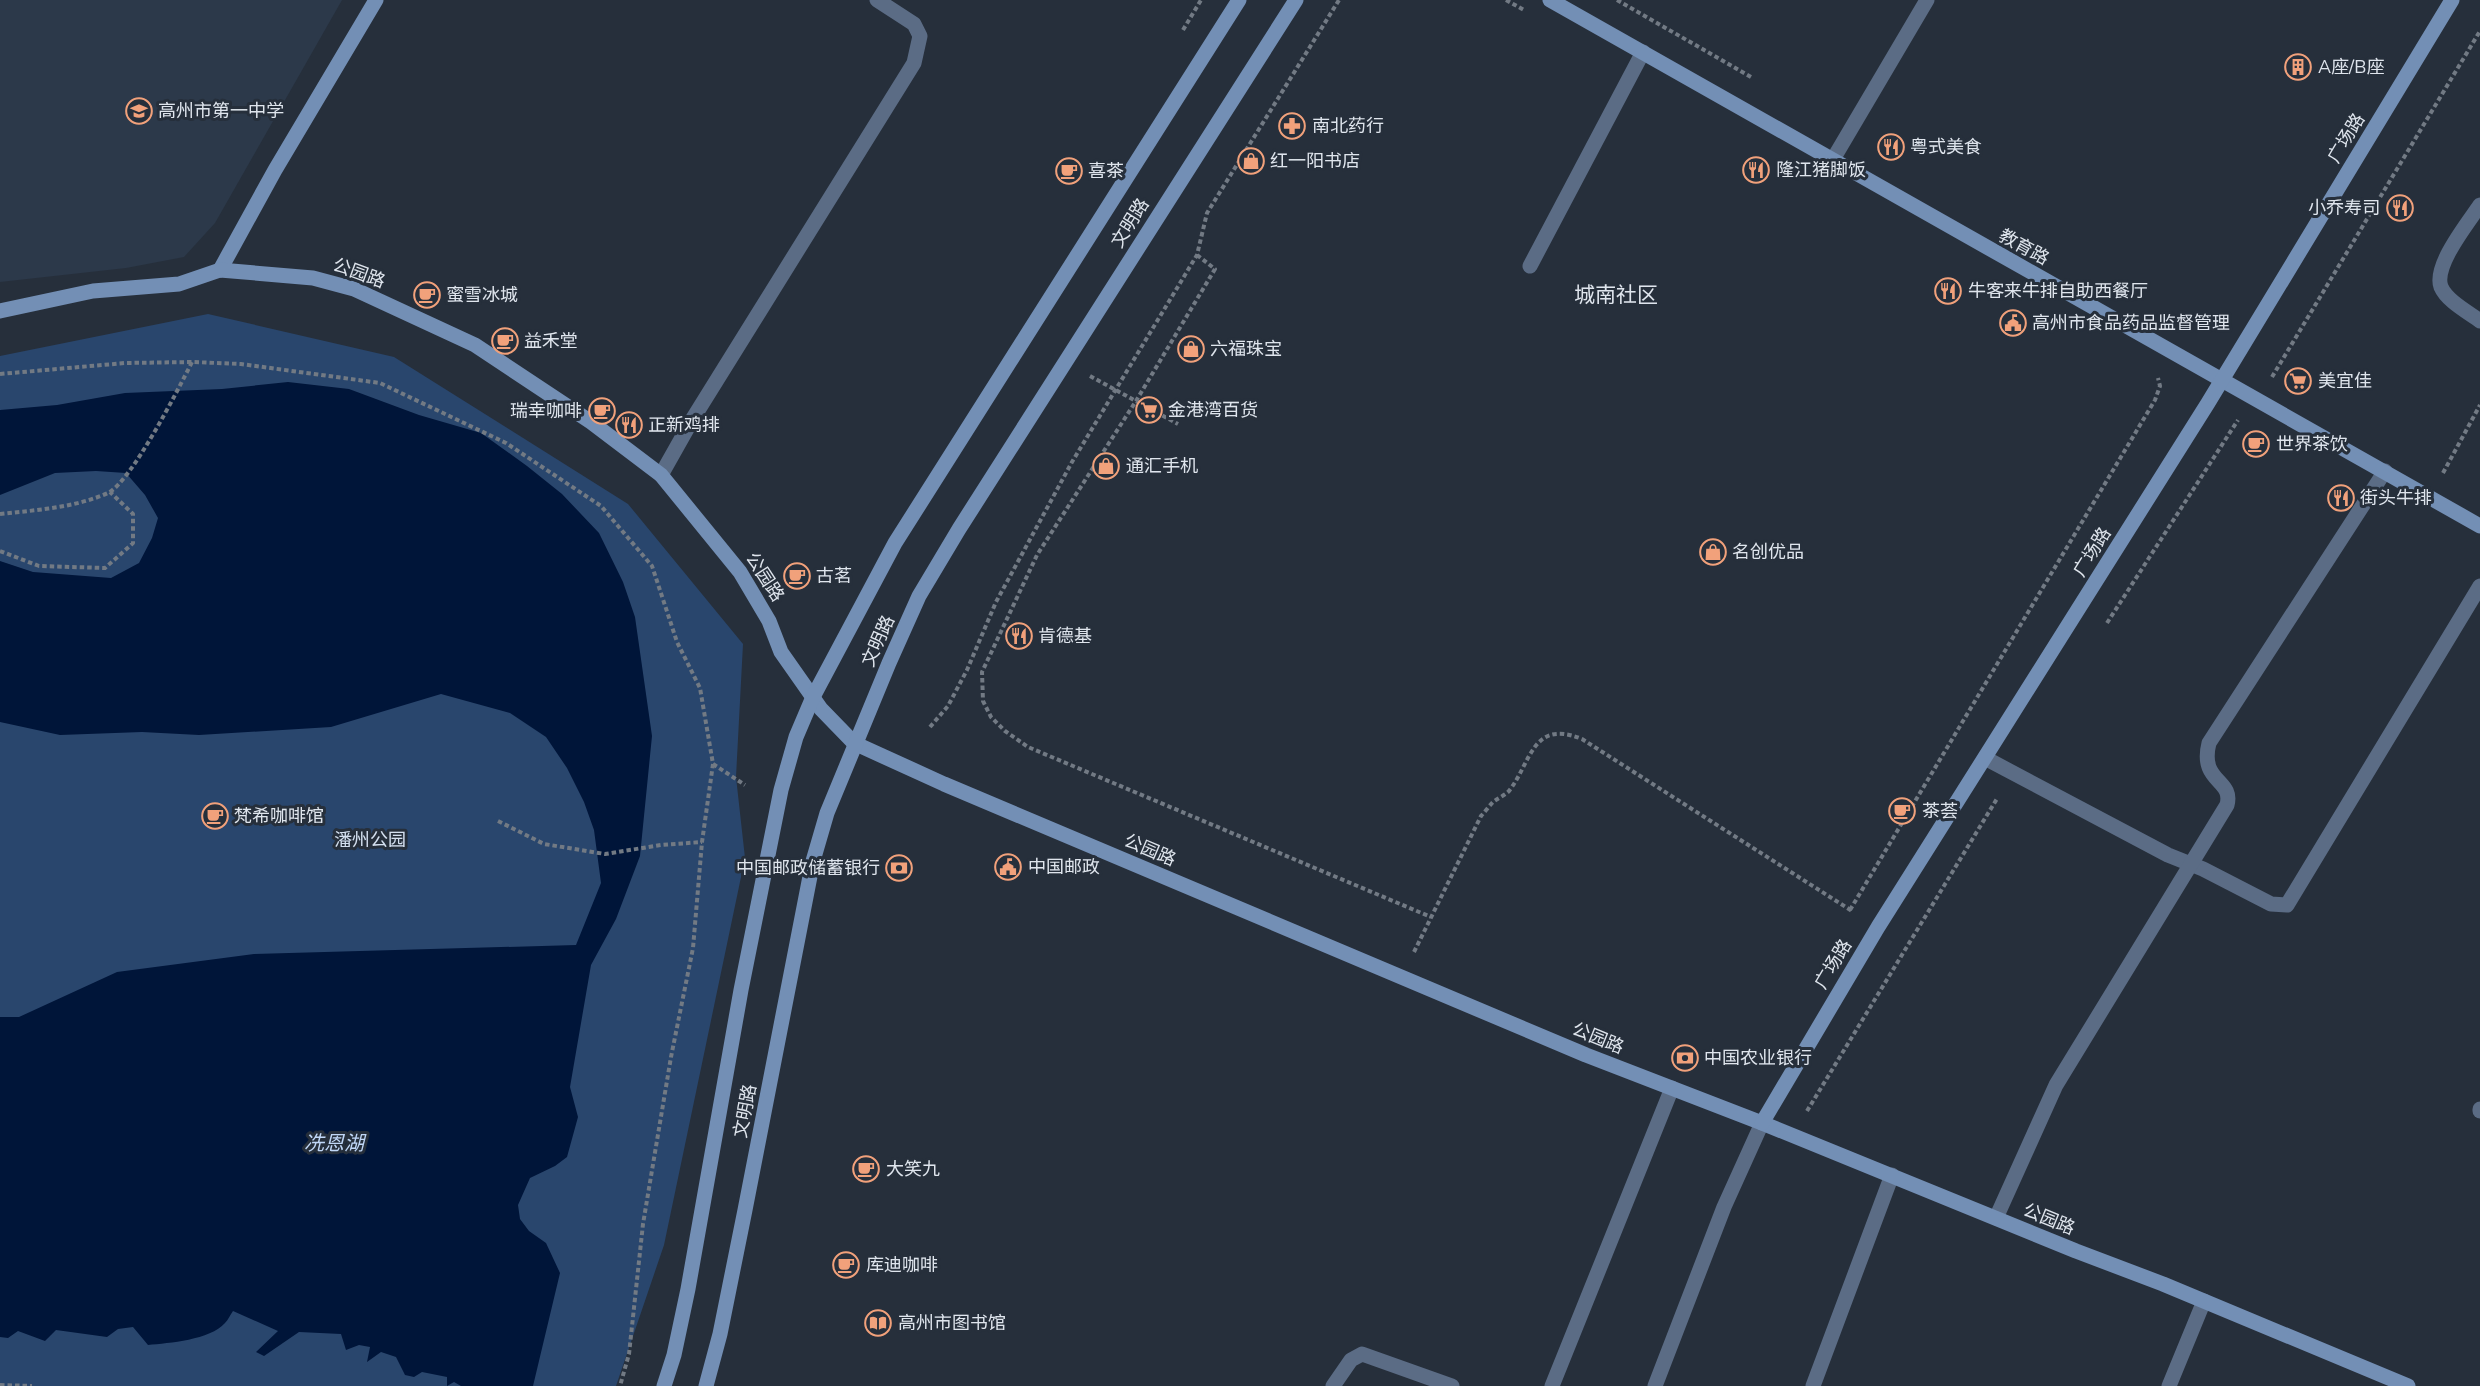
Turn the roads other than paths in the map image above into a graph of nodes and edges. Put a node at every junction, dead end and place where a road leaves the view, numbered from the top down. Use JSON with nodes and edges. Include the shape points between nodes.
{"nodes":[{"id":1,"x":376,"y":0,"type":"edge"},
{"id":2,"x":877,"y":0,"type":"edge"},
{"id":3,"x":1239,"y":0,"type":"edge"},
{"id":4,"x":1296,"y":0,"type":"edge"},
{"id":5,"x":1550,"y":0,"type":"edge"},
{"id":6,"x":1927,"y":0,"type":"edge"},
{"id":7,"x":2452,"y":0,"type":"edge"},
{"id":8,"x":1643,"y":52,"type":"junction"},
{"id":9,"x":1832,"y":160,"type":"junction"},
{"id":10,"x":2480,"y":205,"type":"edge"},
{"id":11,"x":1530,"y":266,"type":"dead end"},
{"id":12,"x":220,"y":270,"type":"junction"},
{"id":13,"x":0,"y":311,"type":"edge"},
{"id":14,"x":2480,"y":321,"type":"edge"},
{"id":15,"x":2222,"y":381,"type":"junction"},
{"id":16,"x":2385,"y":471,"type":"junction"},
{"id":17,"x":660,"y":475,"type":"junction"},
{"id":18,"x":2480,"y":526,"type":"edge"},
{"id":19,"x":2480,"y":586,"type":"edge"},
{"id":20,"x":813,"y":697,"type":"junction"},
{"id":21,"x":854,"y":743,"type":"junction"},
{"id":22,"x":1985,"y":758,"type":"junction"},
{"id":23,"x":2189,"y":864,"type":"junction"},
{"id":24,"x":1672,"y":1088,"type":"junction"},
{"id":25,"x":1762,"y":1123,"type":"junction"},
{"id":26,"x":1892,"y":1175,"type":"junction"},
{"id":27,"x":1996,"y":1218,"type":"junction"},
{"id":28,"x":2204,"y":1301,"type":"junction"},
{"id":29,"x":2382,"y":1381,"type":"edge"},
{"id":30,"x":664,"y":1386,"type":"edge"},
{"id":31,"x":706,"y":1386,"type":"edge"},
{"id":32,"x":1333,"y":1386,"type":"edge"},
{"id":33,"x":1452,"y":1386,"type":"edge"},
{"id":34,"x":1552,"y":1386,"type":"edge"},
{"id":35,"x":1655,"y":1386,"type":"edge"},
{"id":36,"x":1813,"y":1386,"type":"edge"},
{"id":37,"x":2169,"y":1386,"type":"edge"},
{"id":38,"x":2408,"y":1386,"type":"edge"}],
"edges":[{"from":1,"to":12,"type":"street"},
{"from":2,"to":17,"type":"street","via":[[914,24],[920,36],[914,63]]},
{"from":3,"to":20,"type":"street","name":"文明路","via":[[895,543]]},
{"from":4,"to":21,"type":"street","name":"文明路","via":[[919,596]]},
{"from":5,"to":8,"type":"street","name":"教育路"},
{"from":6,"to":9,"type":"street"},
{"from":7,"to":15,"type":"street","name":"广场路"},
{"from":8,"to":9,"type":"street","name":"教育路"},
{"from":8,"to":11,"type":"street"},
{"from":9,"to":15,"type":"street","name":"教育路"},
{"from":10,"to":14,"type":"street","via":[[2442,264],[2439,276],[2442,289],[2451,299]]},
{"from":12,"to":13,"type":"street","name":"公园路","via":[[179,284],[93,291]]},
{"from":12,"to":17,"type":"street","name":"公园路","via":[[313,278],[354,289],[475,345],[591,422]]},
{"from":15,"to":16,"type":"street","name":"教育路"},
{"from":15,"to":22,"type":"street","name":"广场路"},
{"from":16,"to":18,"type":"street","name":"教育路"},
{"from":16,"to":23,"type":"street","via":[[2209,743],[2207,767],[2226,790],[2228,799]]},
{"from":17,"to":20,"type":"street","name":"公园路","via":[[740,572],[769,621],[781,652]]},
{"from":19,"to":23,"type":"street","via":[[2287,905],[2271,904]]},
{"from":20,"to":21,"type":"street","name":"公园路"},
{"from":20,"to":30,"type":"street","name":"文明路","via":[[796,737],[781,790],[688,1289]]},
{"from":21,"to":24,"type":"street","name":"公园路","via":[[1401,977]]},
{"from":21,"to":31,"type":"street","name":"文明路","via":[[826,813],[813,861],[720,1334]]},
{"from":22,"to":23,"type":"street"},
{"from":22,"to":25,"type":"street","name":"广场路","via":[[1878,927]]},
{"from":23,"to":27,"type":"street","via":[[2056,1085]]},
{"from":24,"to":25,"type":"street","name":"公园路"},
{"from":24,"to":34,"type":"street"},
{"from":25,"to":26,"type":"street","name":"公园路"},
{"from":25,"to":35,"type":"street","via":[[1724,1207]]},
{"from":26,"to":27,"type":"street","name":"公园路"},
{"from":26,"to":36,"type":"street"},
{"from":27,"to":28,"type":"street","name":"公园路"},
{"from":28,"to":29,"type":"street","name":"公园路"},
{"from":28,"to":37,"type":"street"},
{"from":29,"to":38,"type":"street","name":"公园路"},
{"from":32,"to":33,"type":"street","via":[[1351,1360],[1362,1354]]}]}
